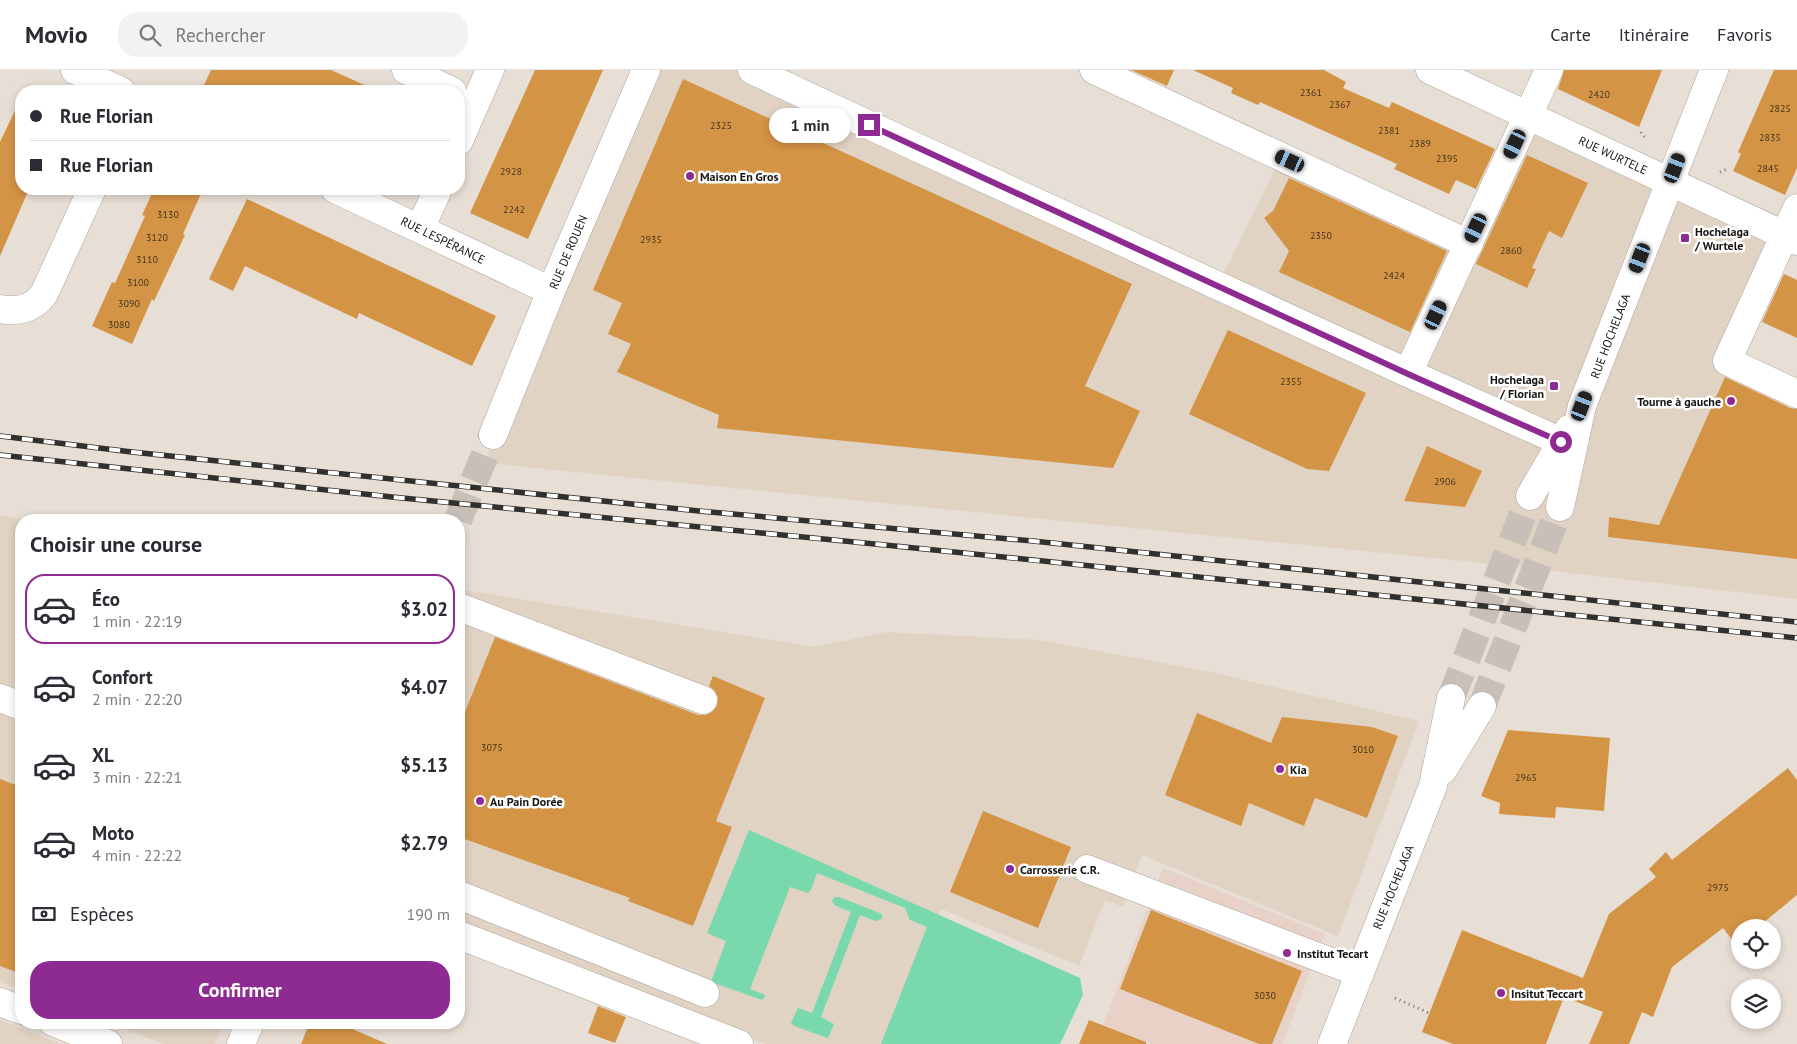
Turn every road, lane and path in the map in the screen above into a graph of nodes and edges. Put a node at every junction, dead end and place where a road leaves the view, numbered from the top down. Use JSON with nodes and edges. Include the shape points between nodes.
{"nodes":[{"id":1,"x":75,"y":70,"type":"edge"},
{"id":2,"x":406,"y":70,"type":"edge"},
{"id":3,"x":490,"y":70,"type":"edge"},
{"id":4,"x":646,"y":70,"type":"edge"},
{"id":5,"x":752,"y":70,"type":"edge"},
{"id":6,"x":1094,"y":70,"type":"edge"},
{"id":7,"x":1430,"y":70,"type":"edge"},
{"id":8,"x":1549,"y":70,"type":"edge"},
{"id":9,"x":1714,"y":70,"type":"edge"},
{"id":10,"x":793,"y":79,"type":"edge"},
{"id":11,"x":108,"y":85,"type":"edge"},
{"id":12,"x":438,"y":85,"type":"edge"},
{"id":13,"x":465,"y":93,"type":"edge"},
{"id":14,"x":1529,"y":116,"type":"junction"},
{"id":15,"x":1641,"y":132,"type":"dead end"},
{"id":16,"x":1646,"y":139,"type":"dead end"},
{"id":17,"x":1726,"y":169,"type":"dead end"},
{"id":18,"x":1720,"y":172,"type":"dead end"},
{"id":19,"x":1670,"y":181,"type":"junction"},
{"id":20,"x":89,"y":195,"type":"edge"},
{"id":21,"x":348,"y":195,"type":"edge"},
{"id":22,"x":435,"y":195,"type":"edge"},
{"id":23,"x":1797,"y":208,"type":"edge"},
{"id":24,"x":420,"y":229,"type":"junction"},
{"id":25,"x":1791,"y":238,"type":"edge"},
{"id":26,"x":1469,"y":244,"type":"junction"},
{"id":27,"x":551,"y":292,"type":"junction"},
{"id":28,"x":0,"y":309,"type":"edge"},
{"id":29,"x":1408,"y":374,"type":"junction"},
{"id":30,"x":1797,"y":394,"type":"edge"},
{"id":31,"x":493,"y":435,"type":"tunnel mouth"},
{"id":32,"x":1567,"y":444,"type":"junction"},
{"id":33,"x":1530,"y":496,"type":"tunnel mouth"},
{"id":34,"x":1560,"y":506,"type":"tunnel mouth"},
{"id":35,"x":465,"y":609,"type":"edge"},
{"id":36,"x":0,"y":698,"type":"edge"},
{"id":37,"x":1451,"y":698,"type":"tunnel mouth"},
{"id":38,"x":703,"y":700,"type":"dead end"},
{"id":39,"x":15,"y":704,"type":"edge"},
{"id":40,"x":1482,"y":706,"type":"tunnel mouth"},
{"id":41,"x":1433,"y":786,"type":"junction"},
{"id":42,"x":1087,"y":869,"type":"dead end"},
{"id":43,"x":465,"y":897,"type":"edge"},
{"id":44,"x":465,"y":937,"type":"edge"},
{"id":45,"x":1360,"y":973,"type":"junction"},
{"id":46,"x":704,"y":993,"type":"dead end"},
{"id":47,"x":1395,"y":998,"type":"dead end"},
{"id":48,"x":0,"y":1002,"type":"edge"},
{"id":49,"x":15,"y":1008,"type":"edge"},
{"id":50,"x":1429,"y":1013,"type":"dead end"},
{"id":51,"x":70,"y":1029,"type":"edge"},
{"id":52,"x":247,"y":1029,"type":"edge"},
{"id":53,"x":108,"y":1044,"type":"edge"},
{"id":54,"x":241,"y":1044,"type":"edge"},
{"id":55,"x":739,"y":1044,"type":"edge"},
{"id":56,"x":1332,"y":1044,"type":"edge"}],
"edges":[{"from":1,"to":11,"type":"street"},
{"from":2,"to":12,"type":"street"},
{"from":3,"to":13,"type":"street"},
{"from":4,"to":27,"type":"street","name":"RUE DE ROUEN"},
{"from":5,"to":10,"type":"street"},
{"from":6,"to":26,"type":"street"},
{"from":7,"to":14,"type":"street","name":"RUE WURTELE"},
{"from":8,"to":14,"type":"street"},
{"from":9,"to":19,"type":"street","name":"RUE HOCHELAGA"},
{"from":10,"to":29,"type":"street"},
{"from":14,"to":19,"type":"street","name":"RUE WURTELE"},
{"from":14,"to":26,"type":"street"},
{"from":15,"to":16,"type":"path"},
{"from":17,"to":18,"type":"path"},
{"from":19,"to":25,"type":"street","name":"RUE WURTELE"},
{"from":19,"to":32,"type":"street","name":"RUE HOCHELAGA"},
{"from":20,"to":28,"type":"street","via":[[38,303],[16,311]]},
{"from":21,"to":24,"type":"street","name":"RUE LESPÉRANCE"},
{"from":22,"to":24,"type":"street"},
{"from":23,"to":25,"type":"street"},
{"from":24,"to":27,"type":"street","name":"RUE LESPÉRANCE"},
{"from":25,"to":30,"type":"street","via":[[1727,362]]},
{"from":26,"to":29,"type":"street"},
{"from":27,"to":31,"type":"street","name":"RUE DE ROUEN"},
{"from":29,"to":32,"type":"street"},
{"from":32,"to":33,"type":"street","name":"RUE HOCHELAGA"},
{"from":32,"to":34,"type":"street","name":"RUE HOCHELAGA"},
{"from":35,"to":38,"type":"street"},
{"from":36,"to":39,"type":"street"},
{"from":37,"to":41,"type":"street","name":"RUE HOCHELAGA"},
{"from":40,"to":41,"type":"street","name":"RUE HOCHELAGA"},
{"from":41,"to":45,"type":"street","name":"RUE HOCHELAGA"},
{"from":42,"to":45,"type":"street"},
{"from":43,"to":46,"type":"street"},
{"from":44,"to":55,"type":"street"},
{"from":45,"to":56,"type":"street","name":"RUE HOCHELAGA"},
{"from":47,"to":50,"type":"path"},
{"from":48,"to":49,"type":"street"},
{"from":51,"to":53,"type":"street"},
{"from":52,"to":54,"type":"street"}]}
